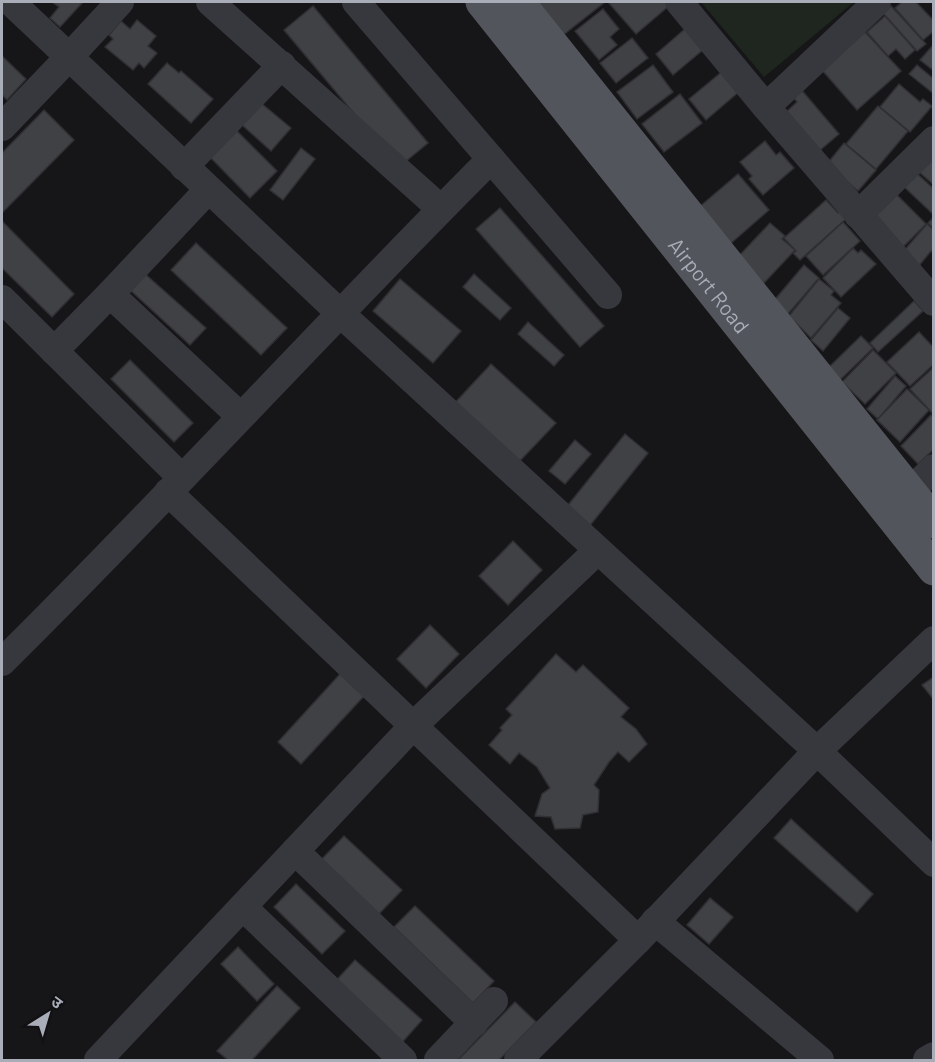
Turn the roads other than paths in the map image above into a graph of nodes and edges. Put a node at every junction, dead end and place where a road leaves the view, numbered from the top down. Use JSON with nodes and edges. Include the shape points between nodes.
{"nodes":[{"id":1,"x":11,"y":2,"type":"edge"},
{"id":2,"x":120,"y":2,"type":"edge"},
{"id":3,"x":210,"y":2,"type":"edge"},
{"id":4,"x":356,"y":2,"type":"edge"},
{"id":5,"x":482,"y":2,"type":"edge"},
{"id":6,"x":518,"y":2,"type":"edge"},
{"id":7,"x":679,"y":2,"type":"edge"},
{"id":8,"x":877,"y":2,"type":"edge"},
{"id":9,"x":70,"y":56,"type":"junction"},
{"id":10,"x":282,"y":65,"type":"junction"},
{"id":11,"x":766,"y":107,"type":"junction"},
{"id":12,"x":2,"y":127,"type":"edge"},
{"id":13,"x":933,"y":140,"type":"edge"},
{"id":14,"x":491,"y":159,"type":"junction"},
{"id":15,"x":184,"y":167,"type":"junction"},
{"id":16,"x":208,"y":190,"type":"junction"},
{"id":17,"x":441,"y":209,"type":"junction"},
{"id":18,"x":858,"y":215,"type":"junction"},
{"id":19,"x":110,"y":294,"type":"junction"},
{"id":20,"x":608,"y":295,"type":"dead end"},
{"id":21,"x":2,"y":299,"type":"edge"},
{"id":22,"x":933,"y":299,"type":"edge"},
{"id":23,"x":341,"y":314,"type":"junction"},
{"id":24,"x":54,"y":351,"type":"junction"},
{"id":25,"x":240,"y":416,"type":"junction"},
{"id":26,"x":933,"y":468,"type":"edge"},
{"id":27,"x":175,"y":485,"type":"junction"},
{"id":28,"x":909,"y":492,"type":"junction"},
{"id":29,"x":933,"y":522,"type":"edge"},
{"id":30,"x":597,"y":551,"type":"junction"},
{"id":31,"x":933,"y":569,"type":"edge"},
{"id":32,"x":933,"y":640,"type":"edge"},
{"id":33,"x":6,"y":649,"type":"edge"},
{"id":34,"x":413,"y":726,"type":"junction"},
{"id":35,"x":817,"y":751,"type":"junction"},
{"id":36,"x":295,"y":851,"type":"junction"},
{"id":37,"x":933,"y":863,"type":"edge"},
{"id":38,"x":243,"y":907,"type":"junction"},
{"id":39,"x":647,"y":931,"type":"junction"},
{"id":40,"x":494,"y":1001,"type":"dead end"},
{"id":41,"x":474,"y":1023,"type":"junction"},
{"id":42,"x":933,"y":1056,"type":"edge"},
{"id":43,"x":98,"y":1060,"type":"edge"},
{"id":44,"x":403,"y":1060,"type":"edge"},
{"id":45,"x":438,"y":1060,"type":"edge"},
{"id":46,"x":518,"y":1060,"type":"edge"},
{"id":47,"x":820,"y":1060,"type":"edge"},
{"id":48,"x":927,"y":1060,"type":"edge"}],
"edges":[{"from":1,"to":9,"type":"street"},
{"from":2,"to":9,"type":"street"},
{"from":3,"to":10,"type":"street"},
{"from":4,"to":14,"type":"street"},
{"from":5,"to":31,"type":"main road","name":"Airport Road"},
{"from":6,"to":28,"type":"main road","name":"Airport Road"},
{"from":7,"to":11,"type":"street"},
{"from":8,"to":11,"type":"street"},
{"from":9,"to":12,"type":"street"},
{"from":9,"to":15,"type":"street"},
{"from":10,"to":15,"type":"street"},
{"from":10,"to":17,"type":"street"},
{"from":11,"to":18,"type":"street"},
{"from":13,"to":18,"type":"street"},
{"from":14,"to":17,"type":"street"},
{"from":14,"to":20,"type":"street"},
{"from":15,"to":16,"type":"street"},
{"from":16,"to":19,"type":"street"},
{"from":16,"to":23,"type":"street"},
{"from":17,"to":23,"type":"street"},
{"from":18,"to":22,"type":"street"},
{"from":19,"to":24,"type":"street"},
{"from":19,"to":25,"type":"street"},
{"from":21,"to":24,"type":"street"},
{"from":23,"to":25,"type":"street"},
{"from":23,"to":30,"type":"street"},
{"from":24,"to":27,"type":"street"},
{"from":25,"to":27,"type":"street"},
{"from":26,"to":28,"type":"street"},
{"from":27,"to":33,"type":"street"},
{"from":27,"to":34,"type":"street"},
{"from":28,"to":29,"type":"main road","name":"Airport Road"},
{"from":30,"to":34,"type":"street"},
{"from":30,"to":35,"type":"street"},
{"from":32,"to":35,"type":"street"},
{"from":34,"to":36,"type":"street"},
{"from":34,"to":39,"type":"street"},
{"from":35,"to":37,"type":"street"},
{"from":35,"to":39,"type":"street"},
{"from":36,"to":38,"type":"street"},
{"from":36,"to":41,"type":"street"},
{"from":38,"to":43,"type":"street"},
{"from":38,"to":44,"type":"street"},
{"from":39,"to":46,"type":"street"},
{"from":39,"to":47,"type":"street"},
{"from":40,"to":41,"type":"street"},
{"from":41,"to":45,"type":"street"},
{"from":42,"to":48,"type":"street"}]}
